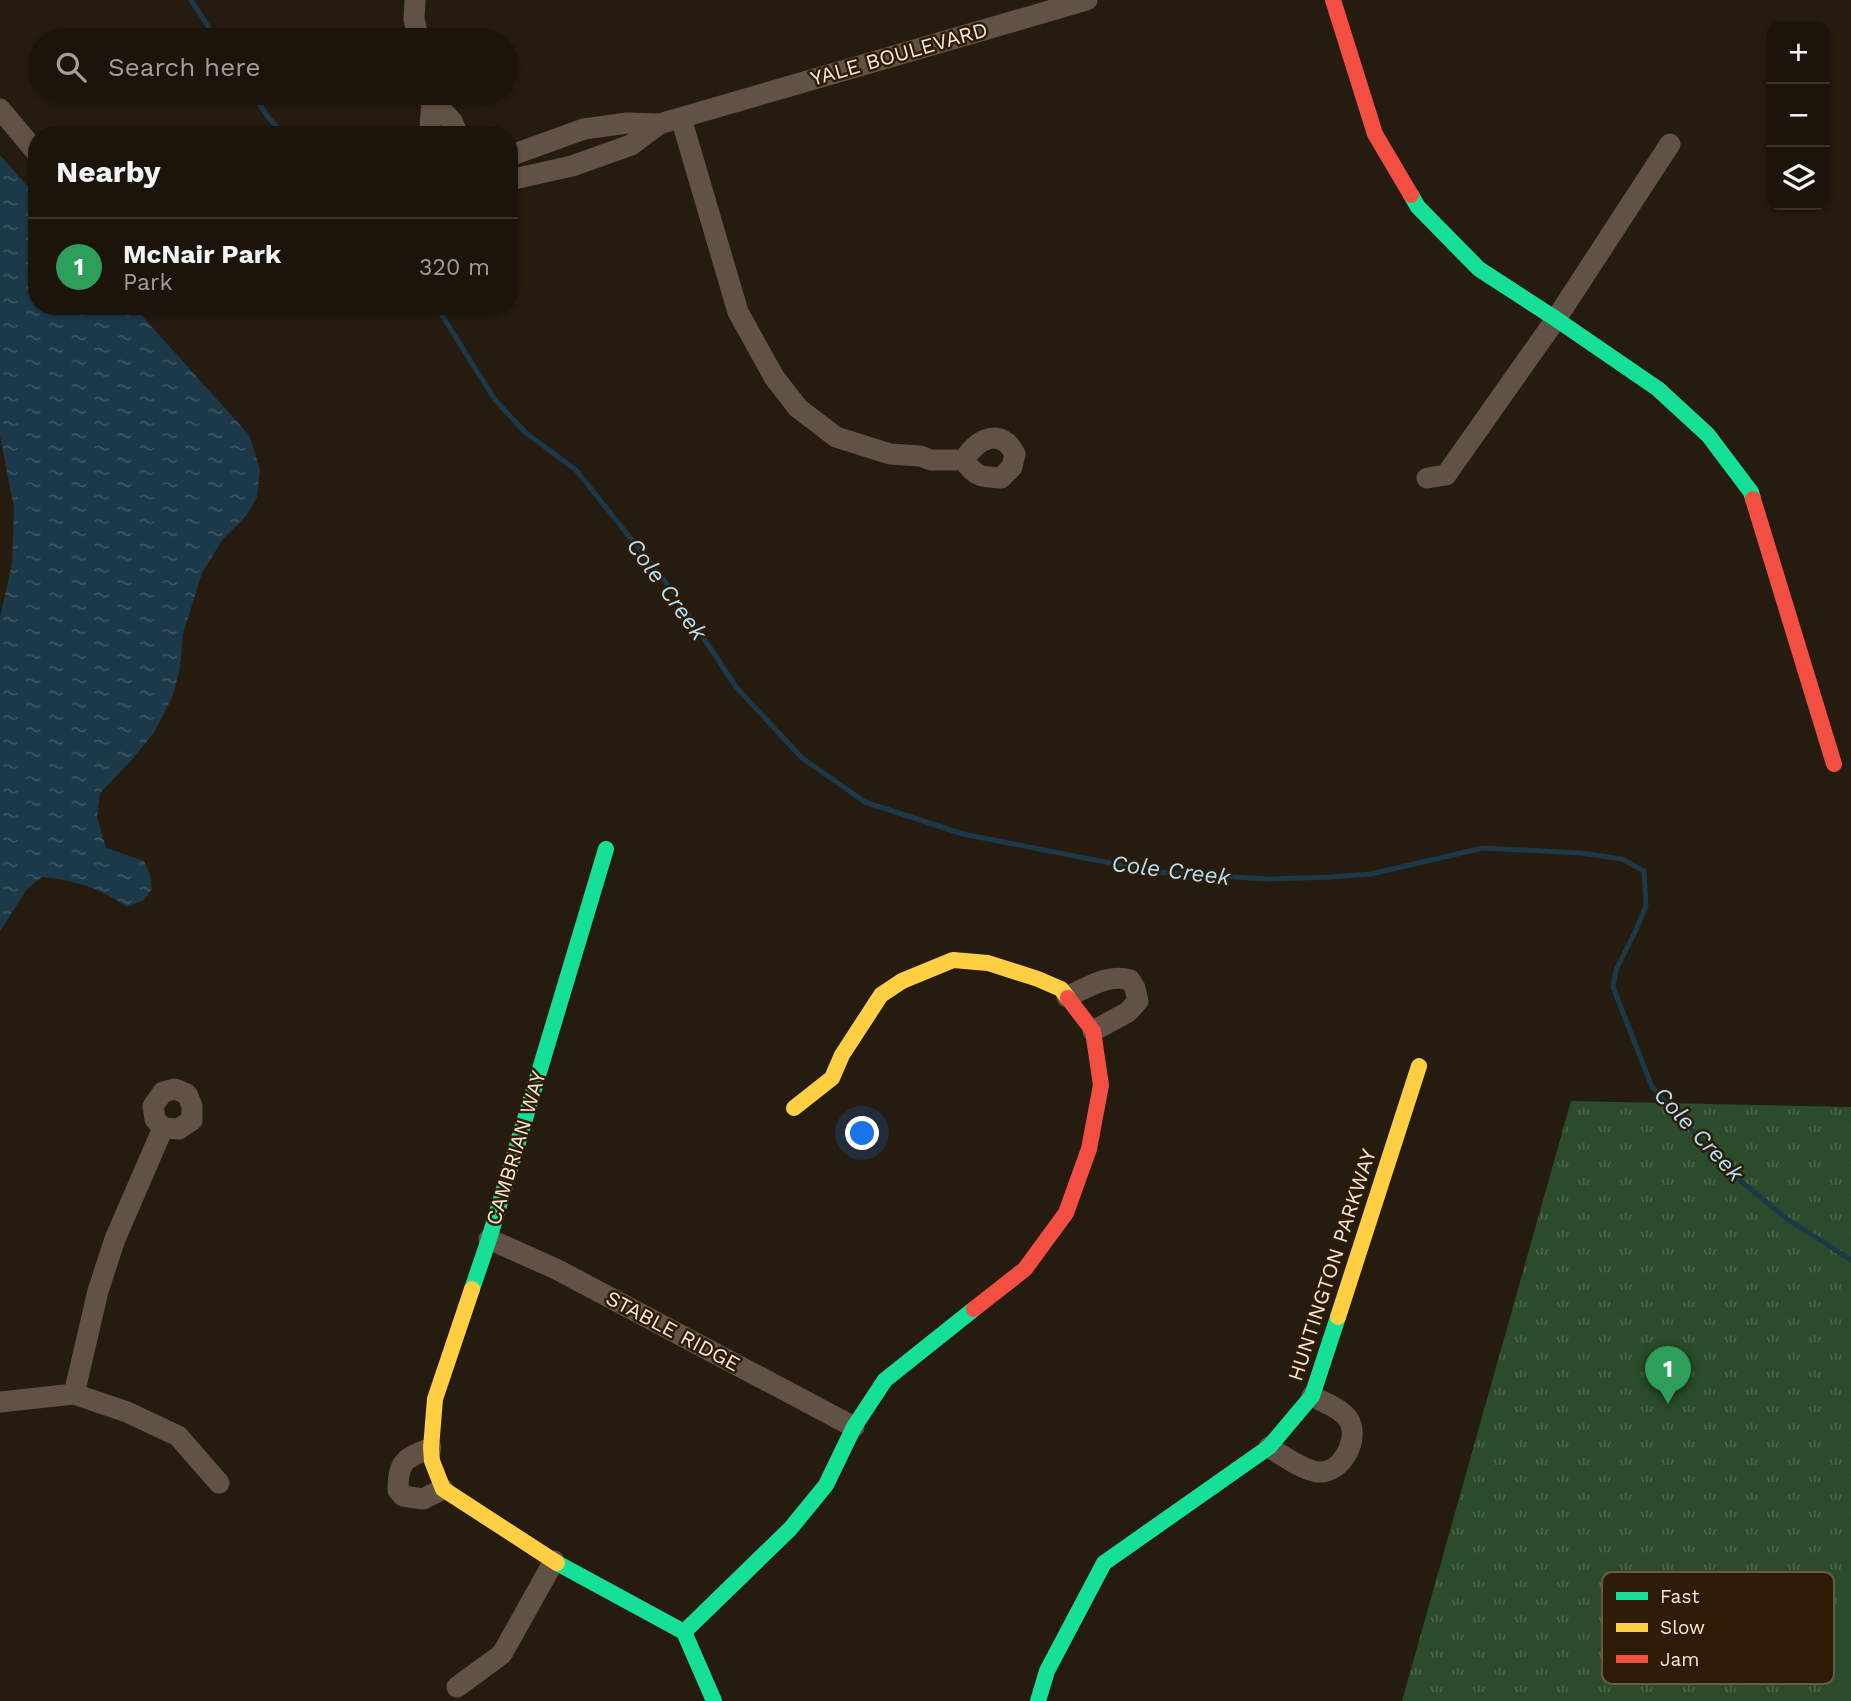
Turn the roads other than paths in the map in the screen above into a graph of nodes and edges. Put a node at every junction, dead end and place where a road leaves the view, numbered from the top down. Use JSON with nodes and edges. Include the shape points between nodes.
{"nodes":[{"id":1,"x":415,"y":0,"type":"edge"},
{"id":2,"x":1087,"y":0,"type":"edge"},
{"id":3,"x":1333,"y":0,"type":"edge"},
{"id":4,"x":416,"y":28,"type":"edge"},
{"id":5,"x":431,"y":105,"type":"edge"},
{"id":6,"x":439,"y":105,"type":"edge"},
{"id":7,"x":0,"y":109,"type":"edge"},
{"id":8,"x":681,"y":118,"type":"junction"},
{"id":9,"x":659,"y":124,"type":"junction"},
{"id":10,"x":429,"y":126,"type":"edge"},
{"id":11,"x":454,"y":126,"type":"edge"},
{"id":12,"x":28,"y":142,"type":"edge"},
{"id":13,"x":1670,"y":144,"type":"dead end"},
{"id":14,"x":518,"y":153,"type":"edge"},
{"id":15,"x":518,"y":178,"type":"edge"},
{"id":16,"x":1556,"y":318,"type":"junction"},
{"id":17,"x":964,"y":460,"type":"dead end"},
{"id":18,"x":1427,"y":478,"type":"dead end"},
{"id":19,"x":1835,"y":764,"type":"dead end"},
{"id":20,"x":606,"y":849,"type":"dead end"},
{"id":21,"x":1067,"y":997,"type":"junction"},
{"id":22,"x":1093,"y":1031,"type":"junction"},
{"id":23,"x":1419,"y":1066,"type":"dead end"},
{"id":24,"x":794,"y":1108,"type":"dead end"},
{"id":25,"x":163,"y":1128,"type":"dead end"},
{"id":26,"x":489,"y":1239,"type":"junction"},
{"id":27,"x":74,"y":1394,"type":"junction"},
{"id":28,"x":1312,"y":1396,"type":"junction"},
{"id":29,"x":0,"y":1402,"type":"edge"},
{"id":30,"x":854,"y":1427,"type":"junction"},
{"id":31,"x":1269,"y":1447,"type":"junction"},
{"id":32,"x":430,"y":1448,"type":"junction"},
{"id":33,"x":219,"y":1483,"type":"dead end"},
{"id":34,"x":443,"y":1489,"type":"junction"},
{"id":35,"x":554,"y":1561,"type":"junction"},
{"id":36,"x":684,"y":1632,"type":"junction"},
{"id":37,"x":457,"y":1687,"type":"dead end"},
{"id":38,"x":715,"y":1701,"type":"edge"},
{"id":39,"x":1038,"y":1701,"type":"edge"}],
"edges":[{"from":1,"to":4,"type":"street"},
{"from":2,"to":8,"type":"street","name":"YALE BOULEVARD"},
{"from":3,"to":16,"type":"street","via":[[1375,134],[1418,207],[1479,269]]},
{"from":5,"to":10,"type":"street"},
{"from":6,"to":11,"type":"street"},
{"from":7,"to":12,"type":"street"},
{"from":8,"to":9,"type":"street","name":"YALE BOULEVARD"},
{"from":8,"to":17,"type":"street","via":[[738,312],[774,377],[798,408],[836,437],[890,454]]},
{"from":9,"to":14,"type":"street","via":[[584,129]]},
{"from":9,"to":15,"type":"street","via":[[631,145],[572,166]]},
{"from":13,"to":16,"type":"street"},
{"from":16,"to":18,"type":"street","via":[[1446,475]]},
{"from":16,"to":19,"type":"street","via":[[1658,390],[1708,435],[1751,492]]},
{"from":20,"to":26,"type":"street","name":"CAMBRIAN WAY"},
{"from":21,"to":22,"type":"street"},
{"from":21,"to":22,"type":"street","via":[[1110,977],[1130,980],[1138,1001],[1128,1012]]},
{"from":21,"to":24,"type":"street","via":[[1061,989],[1038,979],[988,963],[953,960],[881,995],[832,1078]]},
{"from":22,"to":30,"type":"street","via":[[1101,1085],[1089,1149],[1066,1213],[1025,1269],[885,1380]]},
{"from":23,"to":28,"type":"street","name":"HUNTINGTON PARKWAY"},
{"from":25,"to":27,"type":"street","via":[[115,1239]]},
{"from":26,"to":30,"type":"street","name":"STABLE RIDGE","via":[[556,1269]]},
{"from":26,"to":32,"type":"street","name":"CAMBRIAN WAY","via":[[435,1399]]},
{"from":27,"to":29,"type":"street"},
{"from":27,"to":33,"type":"street","via":[[178,1436]]},
{"from":28,"to":31,"type":"street","name":"HUNTINGTON PARKWAY"},
{"from":28,"to":31,"type":"street","via":[[1342,1412],[1351,1424],[1351,1443],[1344,1460],[1319,1472]]},
{"from":30,"to":36,"type":"street","via":[[826,1485],[790,1529]]},
{"from":31,"to":39,"type":"street","name":"HUNTINGTON PARKWAY","via":[[1104,1563],[1047,1671]]},
{"from":32,"to":34,"type":"street","name":"CAMBRIAN WAY"},
{"from":32,"to":34,"type":"street","via":[[409,1457],[399,1470],[398,1490],[403,1496],[423,1499]]},
{"from":34,"to":35,"type":"street"},
{"from":35,"to":36,"type":"street"},
{"from":35,"to":37,"type":"street","via":[[502,1654]]},
{"from":36,"to":38,"type":"street"}]}
